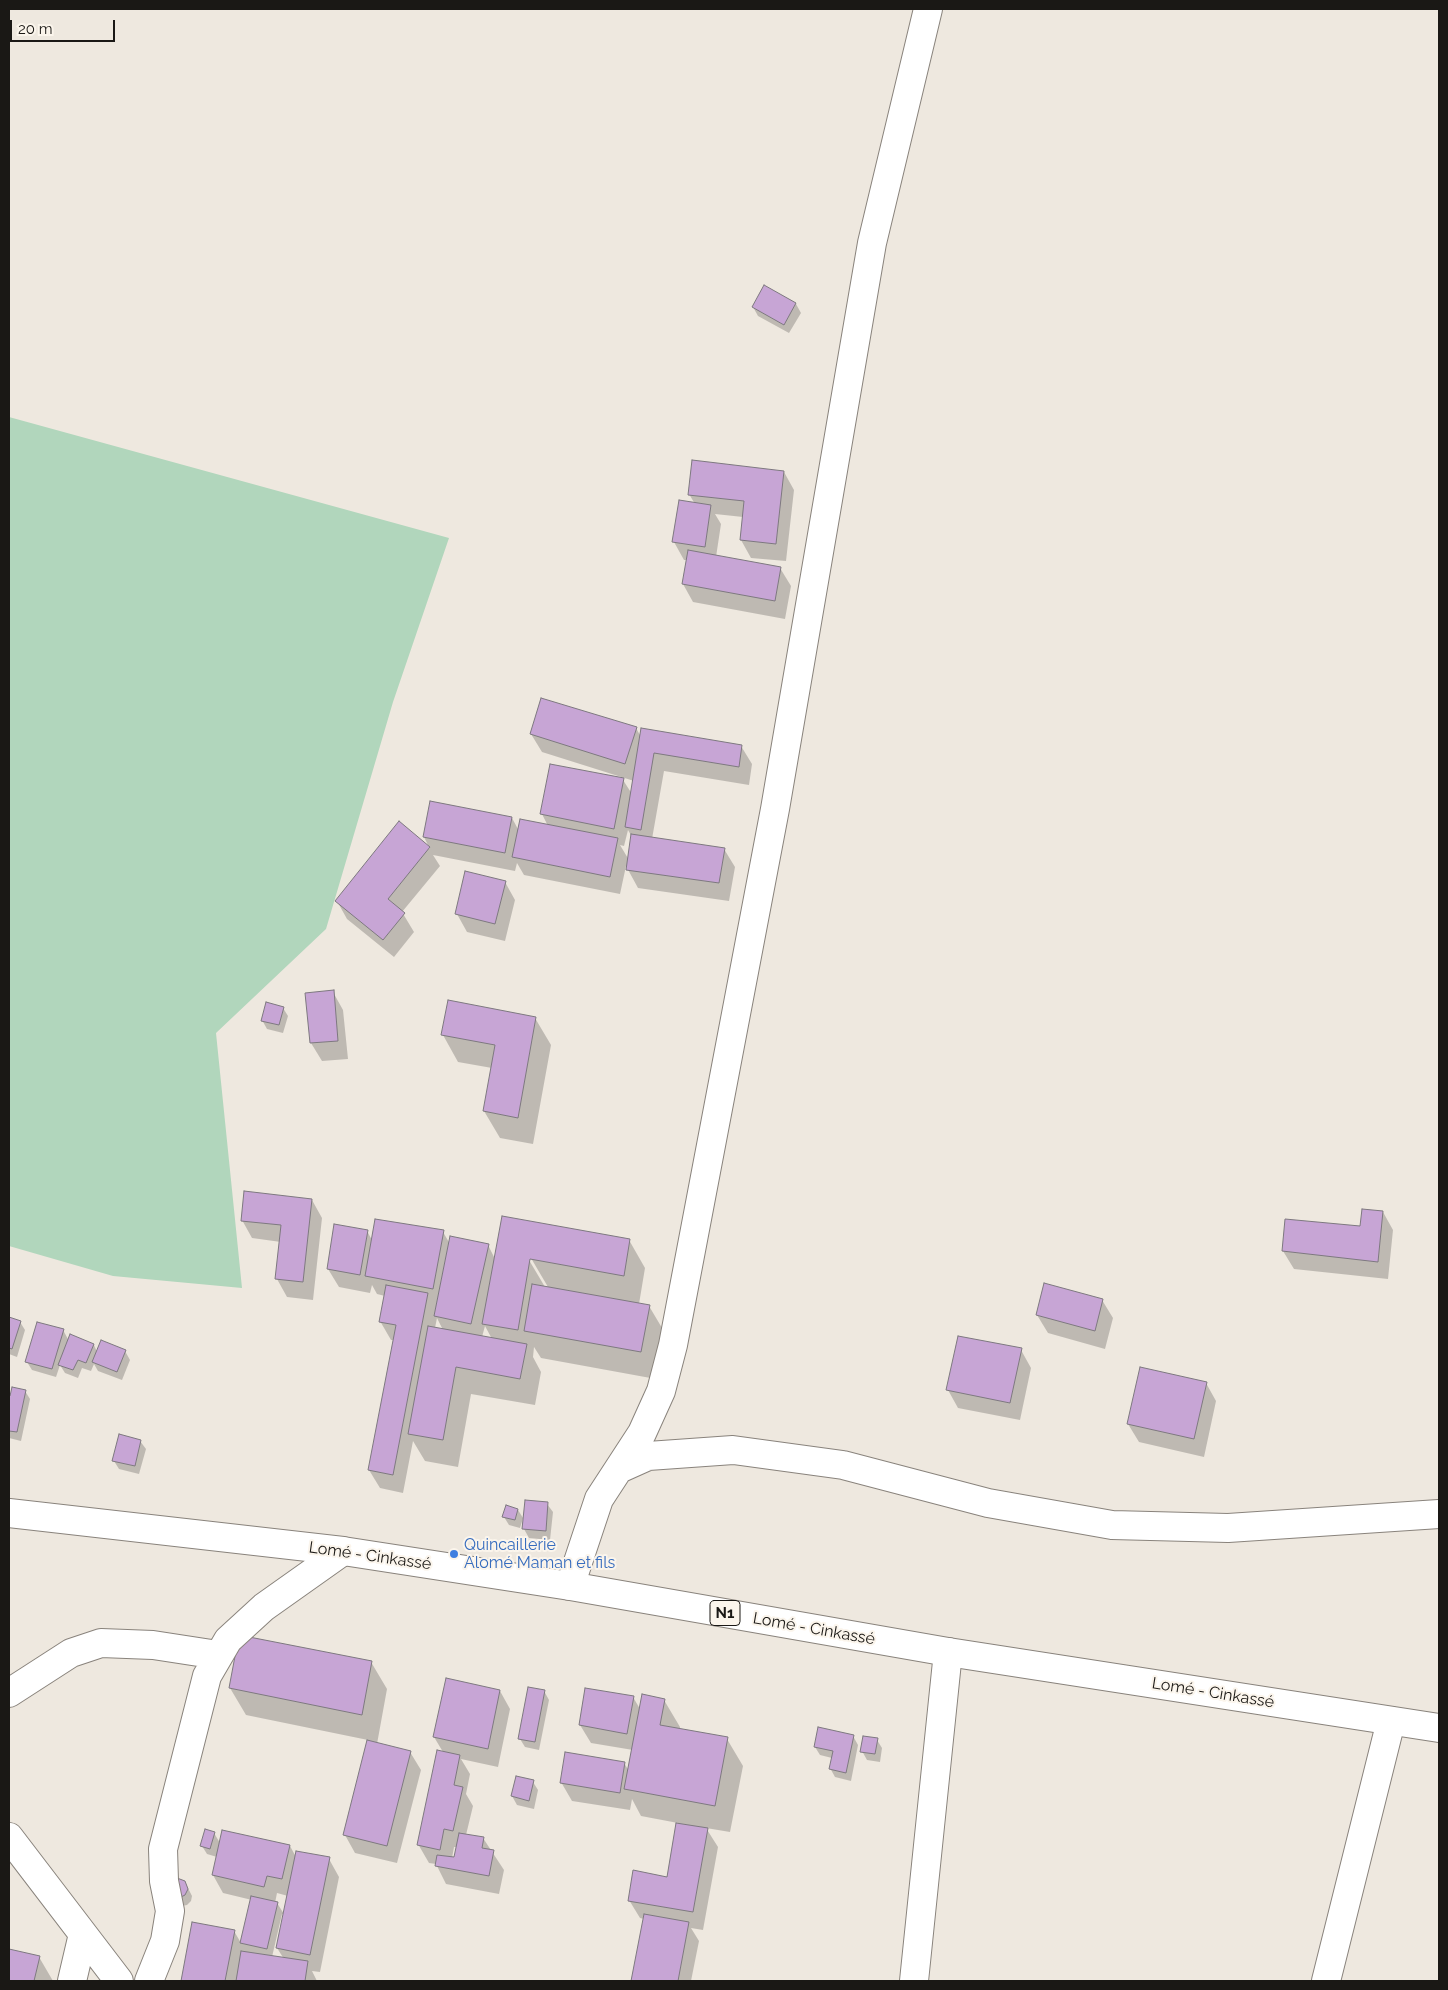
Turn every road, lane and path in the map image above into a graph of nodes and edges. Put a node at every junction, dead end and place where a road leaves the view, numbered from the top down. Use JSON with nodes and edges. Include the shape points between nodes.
{"nodes":[{"id":1,"x":928,"y":9,"type":"edge"},
{"id":2,"x":619,"y":1469,"type":"junction"},
{"id":3,"x":9,"y":1512,"type":"edge"},
{"id":4,"x":1439,"y":1514,"type":"edge"},
{"id":5,"x":343,"y":1551,"type":"junction"},
{"id":6,"x":570,"y":1586,"type":"junction"},
{"id":7,"x":948,"y":1652,"type":"junction"},
{"id":8,"x":218,"y":1655,"type":"junction"},
{"id":9,"x":9,"y":1693,"type":"edge"},
{"id":10,"x":1390,"y":1721,"type":"junction"},
{"id":11,"x":1439,"y":1728,"type":"edge"},
{"id":12,"x":9,"y":1837,"type":"edge"},
{"id":13,"x":83,"y":1934,"type":"junction"},
{"id":14,"x":72,"y":1981,"type":"edge"},
{"id":15,"x":119,"y":1981,"type":"edge"},
{"id":16,"x":149,"y":1981,"type":"edge"},
{"id":17,"x":914,"y":1981,"type":"edge"},
{"id":18,"x":1326,"y":1981,"type":"edge"}],
"edges":[{"from":1,"to":2,"type":"main road","via":[[872,243],[775,809],[673,1344],[661,1391],[642,1433]]},
{"from":2,"to":4,"type":"main road","via":[[648,1456],[733,1450],[843,1465],[988,1503],[1112,1524],[1228,1528]]},
{"from":2,"to":6,"type":"main road","via":[[599,1499]]},
{"from":3,"to":5,"type":"main road","name":"Lomé - Cinkassé","number":"N1"},
{"from":5,"to":6,"type":"main road","name":"Lomé - Cinkassé","number":"N1"},
{"from":5,"to":8,"type":"main road","via":[[264,1607],[228,1640]]},
{"from":6,"to":7,"type":"main road","name":"Lomé - Cinkassé","number":"N1"},
{"from":7,"to":10,"type":"main road","name":"Lomé - Cinkassé","number":"N1"},
{"from":7,"to":17,"type":"main road"},
{"from":8,"to":9,"type":"main road","via":[[154,1645],[100,1643],[71,1653]]},
{"from":8,"to":16,"type":"main road","via":[[200,1700],[163,1850],[164,1881],[170,1911],[165,1942]]},
{"from":10,"to":11,"type":"main road","name":"Lomé - Cinkassé","number":"N1"},
{"from":10,"to":18,"type":"main road"},
{"from":12,"to":13,"type":"main road"},
{"from":13,"to":14,"type":"main road"},
{"from":13,"to":15,"type":"main road"}]}
